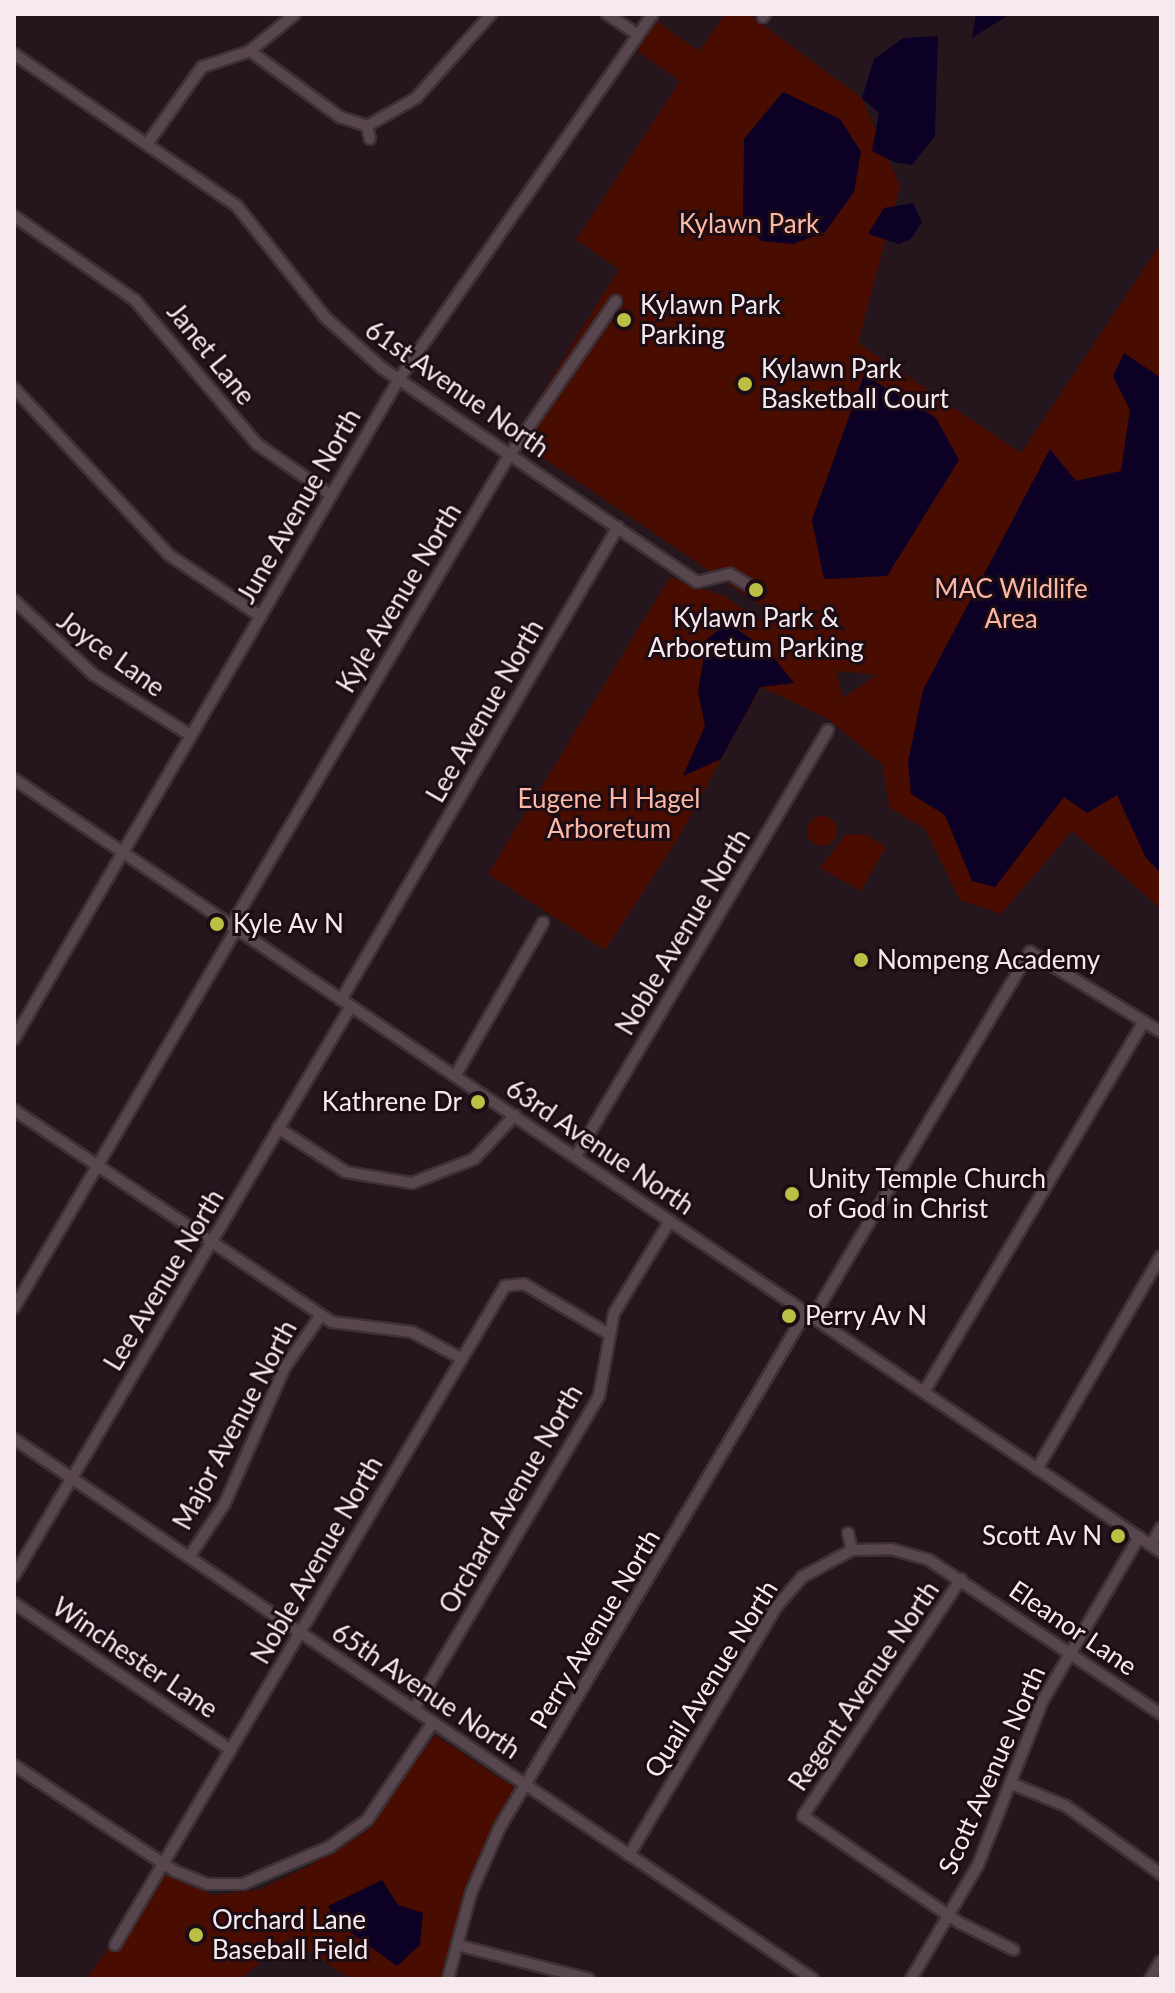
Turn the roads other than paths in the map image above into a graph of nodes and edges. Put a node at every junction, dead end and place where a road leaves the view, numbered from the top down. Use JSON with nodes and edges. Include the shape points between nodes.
{"nodes":[{"id":1,"x":295,"y":14,"type":"edge"},
{"id":2,"x":491,"y":14,"type":"edge"},
{"id":3,"x":607,"y":14,"type":"edge"},
{"id":4,"x":653,"y":14,"type":"edge"},
{"id":5,"x":638,"y":35,"type":"junction"},
{"id":6,"x":250,"y":51,"type":"junction"},
{"id":7,"x":14,"y":54,"type":"edge"},
{"id":8,"x":367,"y":126,"type":"junction"},
{"id":9,"x":370,"y":139,"type":"dead end"},
{"id":10,"x":147,"y":144,"type":"junction"},
{"id":11,"x":14,"y":216,"type":"edge"},
{"id":12,"x":616,"y":301,"type":"dead end"},
{"id":13,"x":399,"y":379,"type":"junction"},
{"id":14,"x":14,"y":388,"type":"edge"},
{"id":15,"x":510,"y":454,"type":"junction"},
{"id":16,"x":331,"y":495,"type":"junction"},
{"id":17,"x":618,"y":527,"type":"junction"},
{"id":18,"x":753,"y":588,"type":"dead end"},
{"id":19,"x":14,"y":600,"type":"edge"},
{"id":20,"x":260,"y":616,"type":"junction"},
{"id":21,"x":828,"y":730,"type":"dead end"},
{"id":22,"x":190,"y":735,"type":"junction"},
{"id":23,"x":14,"y":781,"type":"edge"},
{"id":24,"x":121,"y":852,"type":"junction"},
{"id":25,"x":543,"y":923,"type":"dead end"},
{"id":26,"x":234,"y":927,"type":"junction"},
{"id":27,"x":346,"y":1003,"type":"junction"},
{"id":28,"x":1144,"y":1021,"type":"junction"},
{"id":29,"x":1161,"y":1032,"type":"edge"},
{"id":30,"x":14,"y":1039,"type":"edge"},
{"id":31,"x":455,"y":1076,"type":"junction"},
{"id":32,"x":14,"y":1110,"type":"edge"},
{"id":33,"x":515,"y":1115,"type":"junction"},
{"id":34,"x":278,"y":1128,"type":"junction"},
{"id":35,"x":576,"y":1156,"type":"junction"},
{"id":36,"x":99,"y":1167,"type":"junction"},
{"id":37,"x":670,"y":1221,"type":"junction"},
{"id":38,"x":212,"y":1243,"type":"junction"},
{"id":39,"x":1161,"y":1256,"type":"edge"},
{"id":40,"x":14,"y":1308,"type":"edge"},
{"id":41,"x":321,"y":1315,"type":"junction"},
{"id":42,"x":810,"y":1315,"type":"junction"},
{"id":43,"x":609,"y":1334,"type":"junction"},
{"id":44,"x":461,"y":1358,"type":"junction"},
{"id":45,"x":924,"y":1392,"type":"junction"},
{"id":46,"x":14,"y":1439,"type":"edge"},
{"id":47,"x":1037,"y":1469,"type":"junction"},
{"id":48,"x":72,"y":1478,"type":"junction"},
{"id":49,"x":1161,"y":1528,"type":"edge"},
{"id":50,"x":848,"y":1533,"type":"dead end"},
{"id":51,"x":1139,"y":1537,"type":"junction"},
{"id":52,"x":1151,"y":1545,"type":"junction"},
{"id":53,"x":852,"y":1550,"type":"junction"},
{"id":54,"x":1161,"y":1552,"type":"edge"},
{"id":55,"x":189,"y":1557,"type":"junction"},
{"id":56,"x":14,"y":1576,"type":"edge"},
{"id":57,"x":961,"y":1579,"type":"junction"},
{"id":58,"x":14,"y":1603,"type":"edge"},
{"id":59,"x":300,"y":1632,"type":"junction"},
{"id":60,"x":1070,"y":1653,"type":"junction"},
{"id":61,"x":414,"y":1709,"type":"junction"},
{"id":62,"x":1161,"y":1714,"type":"edge"},
{"id":63,"x":433,"y":1722,"type":"junction"},
{"id":64,"x":231,"y":1750,"type":"junction"},
{"id":65,"x":14,"y":1765,"type":"edge"},
{"id":66,"x":1010,"y":1783,"type":"junction"},
{"id":67,"x":527,"y":1786,"type":"junction"},
{"id":68,"x":629,"y":1855,"type":"junction"},
{"id":69,"x":163,"y":1865,"type":"junction"},
{"id":70,"x":1161,"y":1874,"type":"edge"},
{"id":71,"x":949,"y":1916,"type":"junction"},
{"id":72,"x":115,"y":1945,"type":"dead end"},
{"id":73,"x":457,"y":1945,"type":"junction"},
{"id":74,"x":1014,"y":1950,"type":"dead end"},
{"id":75,"x":1161,"y":1961,"type":"edge"},
{"id":76,"x":572,"y":1976,"type":"edge"},
{"id":77,"x":448,"y":1979,"type":"edge"},
{"id":78,"x":589,"y":1979,"type":"edge"},
{"id":79,"x":813,"y":1979,"type":"edge"},
{"id":80,"x":911,"y":1979,"type":"edge"},
{"id":81,"x":1150,"y":1979,"type":"edge"}],
"edges":[{"from":1,"to":6,"type":"street"},
{"from":2,"to":8,"type":"street","via":[[416,98]]},
{"from":3,"to":5,"type":"street"},
{"from":4,"to":5,"type":"street","name":"June Avenue North"},
{"from":5,"to":13,"type":"street","name":"June Avenue North"},
{"from":6,"to":8,"type":"street","via":[[340,117]]},
{"from":6,"to":10,"type":"street","via":[[202,67]]},
{"from":7,"to":10,"type":"street","name":"61st Avenue North"},
{"from":8,"to":9,"type":"street"},
{"from":10,"to":13,"type":"street","name":"61st Avenue North","via":[[237,206],[342,335]]},
{"from":11,"to":16,"type":"street","name":"Janet Lane","via":[[135,300],[257,444]]},
{"from":12,"to":15,"type":"street","name":"Kyle Avenue North"},
{"from":13,"to":15,"type":"street","name":"61st Avenue North"},
{"from":13,"to":16,"type":"street","name":"June Avenue North"},
{"from":14,"to":20,"type":"street","via":[[169,555]]},
{"from":15,"to":17,"type":"street","name":"61st Avenue North"},
{"from":15,"to":26,"type":"street","name":"Kyle Avenue North"},
{"from":16,"to":20,"type":"street","name":"June Avenue North"},
{"from":17,"to":18,"type":"street","name":"61st Avenue North","via":[[697,582],[730,574]]},
{"from":17,"to":27,"type":"street","name":"Lee Avenue North"},
{"from":19,"to":22,"type":"street","name":"Joyce Lane","via":[[94,675]]},
{"from":20,"to":22,"type":"street","name":"June Avenue North"},
{"from":21,"to":35,"type":"street","name":"Noble Avenue North"},
{"from":22,"to":24,"type":"street","name":"June Avenue North"},
{"from":23,"to":24,"type":"street","name":"63rd Avenue North"},
{"from":24,"to":26,"type":"street","name":"63rd Avenue North"},
{"from":24,"to":30,"type":"street","name":"June Avenue North"},
{"from":25,"to":31,"type":"street"},
{"from":26,"to":27,"type":"street","name":"63rd Avenue North"},
{"from":26,"to":36,"type":"street","name":"Kyle Avenue North"},
{"from":27,"to":31,"type":"street","name":"63rd Avenue North"},
{"from":27,"to":34,"type":"street","name":"Lee Avenue North"},
{"from":28,"to":29,"type":"street"},
{"from":28,"to":42,"type":"street","name":"Perry Avenue North","via":[[1030,952]]},
{"from":28,"to":45,"type":"street"},
{"from":31,"to":33,"type":"street","name":"63rd Avenue North"},
{"from":32,"to":36,"type":"street"},
{"from":33,"to":34,"type":"street","via":[[474,1159],[412,1183],[346,1172]]},
{"from":33,"to":35,"type":"street","name":"63rd Avenue North"},
{"from":34,"to":38,"type":"street","name":"Lee Avenue North"},
{"from":35,"to":37,"type":"street","name":"63rd Avenue North"},
{"from":36,"to":38,"type":"street"},
{"from":36,"to":40,"type":"street","name":"Kyle Avenue North"},
{"from":37,"to":42,"type":"street","name":"63rd Avenue North"},
{"from":37,"to":43,"type":"street","name":"Orchard Avenue North","via":[[621,1298]]},
{"from":38,"to":41,"type":"street"},
{"from":38,"to":48,"type":"street","name":"Lee Avenue North"},
{"from":39,"to":47,"type":"street"},
{"from":41,"to":44,"type":"street","via":[[355,1329],[412,1332]]},
{"from":41,"to":55,"type":"street","name":"Major Avenue North","via":[[285,1367],[230,1492]]},
{"from":42,"to":45,"type":"street","name":"63rd Avenue North"},
{"from":42,"to":67,"type":"street","name":"Perry Avenue North"},
{"from":43,"to":44,"type":"street","name":"Noble Avenue North","via":[[512,1280]]},
{"from":43,"to":61,"type":"street","name":"Orchard Avenue North","via":[[599,1396]]},
{"from":44,"to":59,"type":"street","name":"Noble Avenue North"},
{"from":45,"to":47,"type":"street","name":"63rd Avenue North"},
{"from":46,"to":48,"type":"street","name":"65th Avenue North"},
{"from":47,"to":51,"type":"street","name":"63rd Avenue North"},
{"from":48,"to":55,"type":"street","name":"65th Avenue North"},
{"from":48,"to":56,"type":"street","name":"Lee Avenue North"},
{"from":49,"to":52,"type":"street"},
{"from":50,"to":53,"type":"street"},
{"from":51,"to":52,"type":"street","name":"63rd Avenue North"},
{"from":51,"to":60,"type":"street","name":"Scott Avenue North"},
{"from":52,"to":54,"type":"street","name":"63rd Avenue North"},
{"from":53,"to":57,"type":"street","via":[[910,1553]]},
{"from":53,"to":68,"type":"street","name":"Quail Avenue North","via":[[802,1577],[777,1606]]},
{"from":55,"to":59,"type":"street","name":"65th Avenue North"},
{"from":57,"to":60,"type":"street","name":"Eleanor Lane"},
{"from":57,"to":71,"type":"street","name":"Regent Avenue North","via":[[803,1816]]},
{"from":58,"to":64,"type":"street","name":"Winchester Lane"},
{"from":59,"to":61,"type":"street","name":"65th Avenue North"},
{"from":59,"to":64,"type":"street","name":"Noble Avenue North"},
{"from":60,"to":62,"type":"street","name":"Eleanor Lane"},
{"from":60,"to":66,"type":"street","name":"Scott Avenue North"},
{"from":61,"to":63,"type":"street","name":"65th Avenue North"},
{"from":63,"to":67,"type":"street","name":"65th Avenue North"},
{"from":63,"to":69,"type":"street","via":[[383,1803],[329,1847],[243,1884],[208,1884]]},
{"from":64,"to":69,"type":"street","name":"Noble Avenue North"},
{"from":65,"to":69,"type":"street"},
{"from":66,"to":70,"type":"street","via":[[1066,1806]]},
{"from":66,"to":71,"type":"street","name":"Scott Avenue North"},
{"from":67,"to":68,"type":"street","name":"65th Avenue North"},
{"from":67,"to":73,"type":"street","name":"Perry Avenue North","via":[[484,1859]]},
{"from":68,"to":79,"type":"street","name":"65th Avenue North"},
{"from":69,"to":72,"type":"street","name":"Noble Avenue North"},
{"from":71,"to":74,"type":"street"},
{"from":71,"to":80,"type":"street","name":"Scott Avenue North"},
{"from":73,"to":76,"type":"street"},
{"from":73,"to":77,"type":"street","name":"Perry Avenue North"},
{"from":75,"to":81,"type":"street"},
{"from":76,"to":78,"type":"street"}]}
